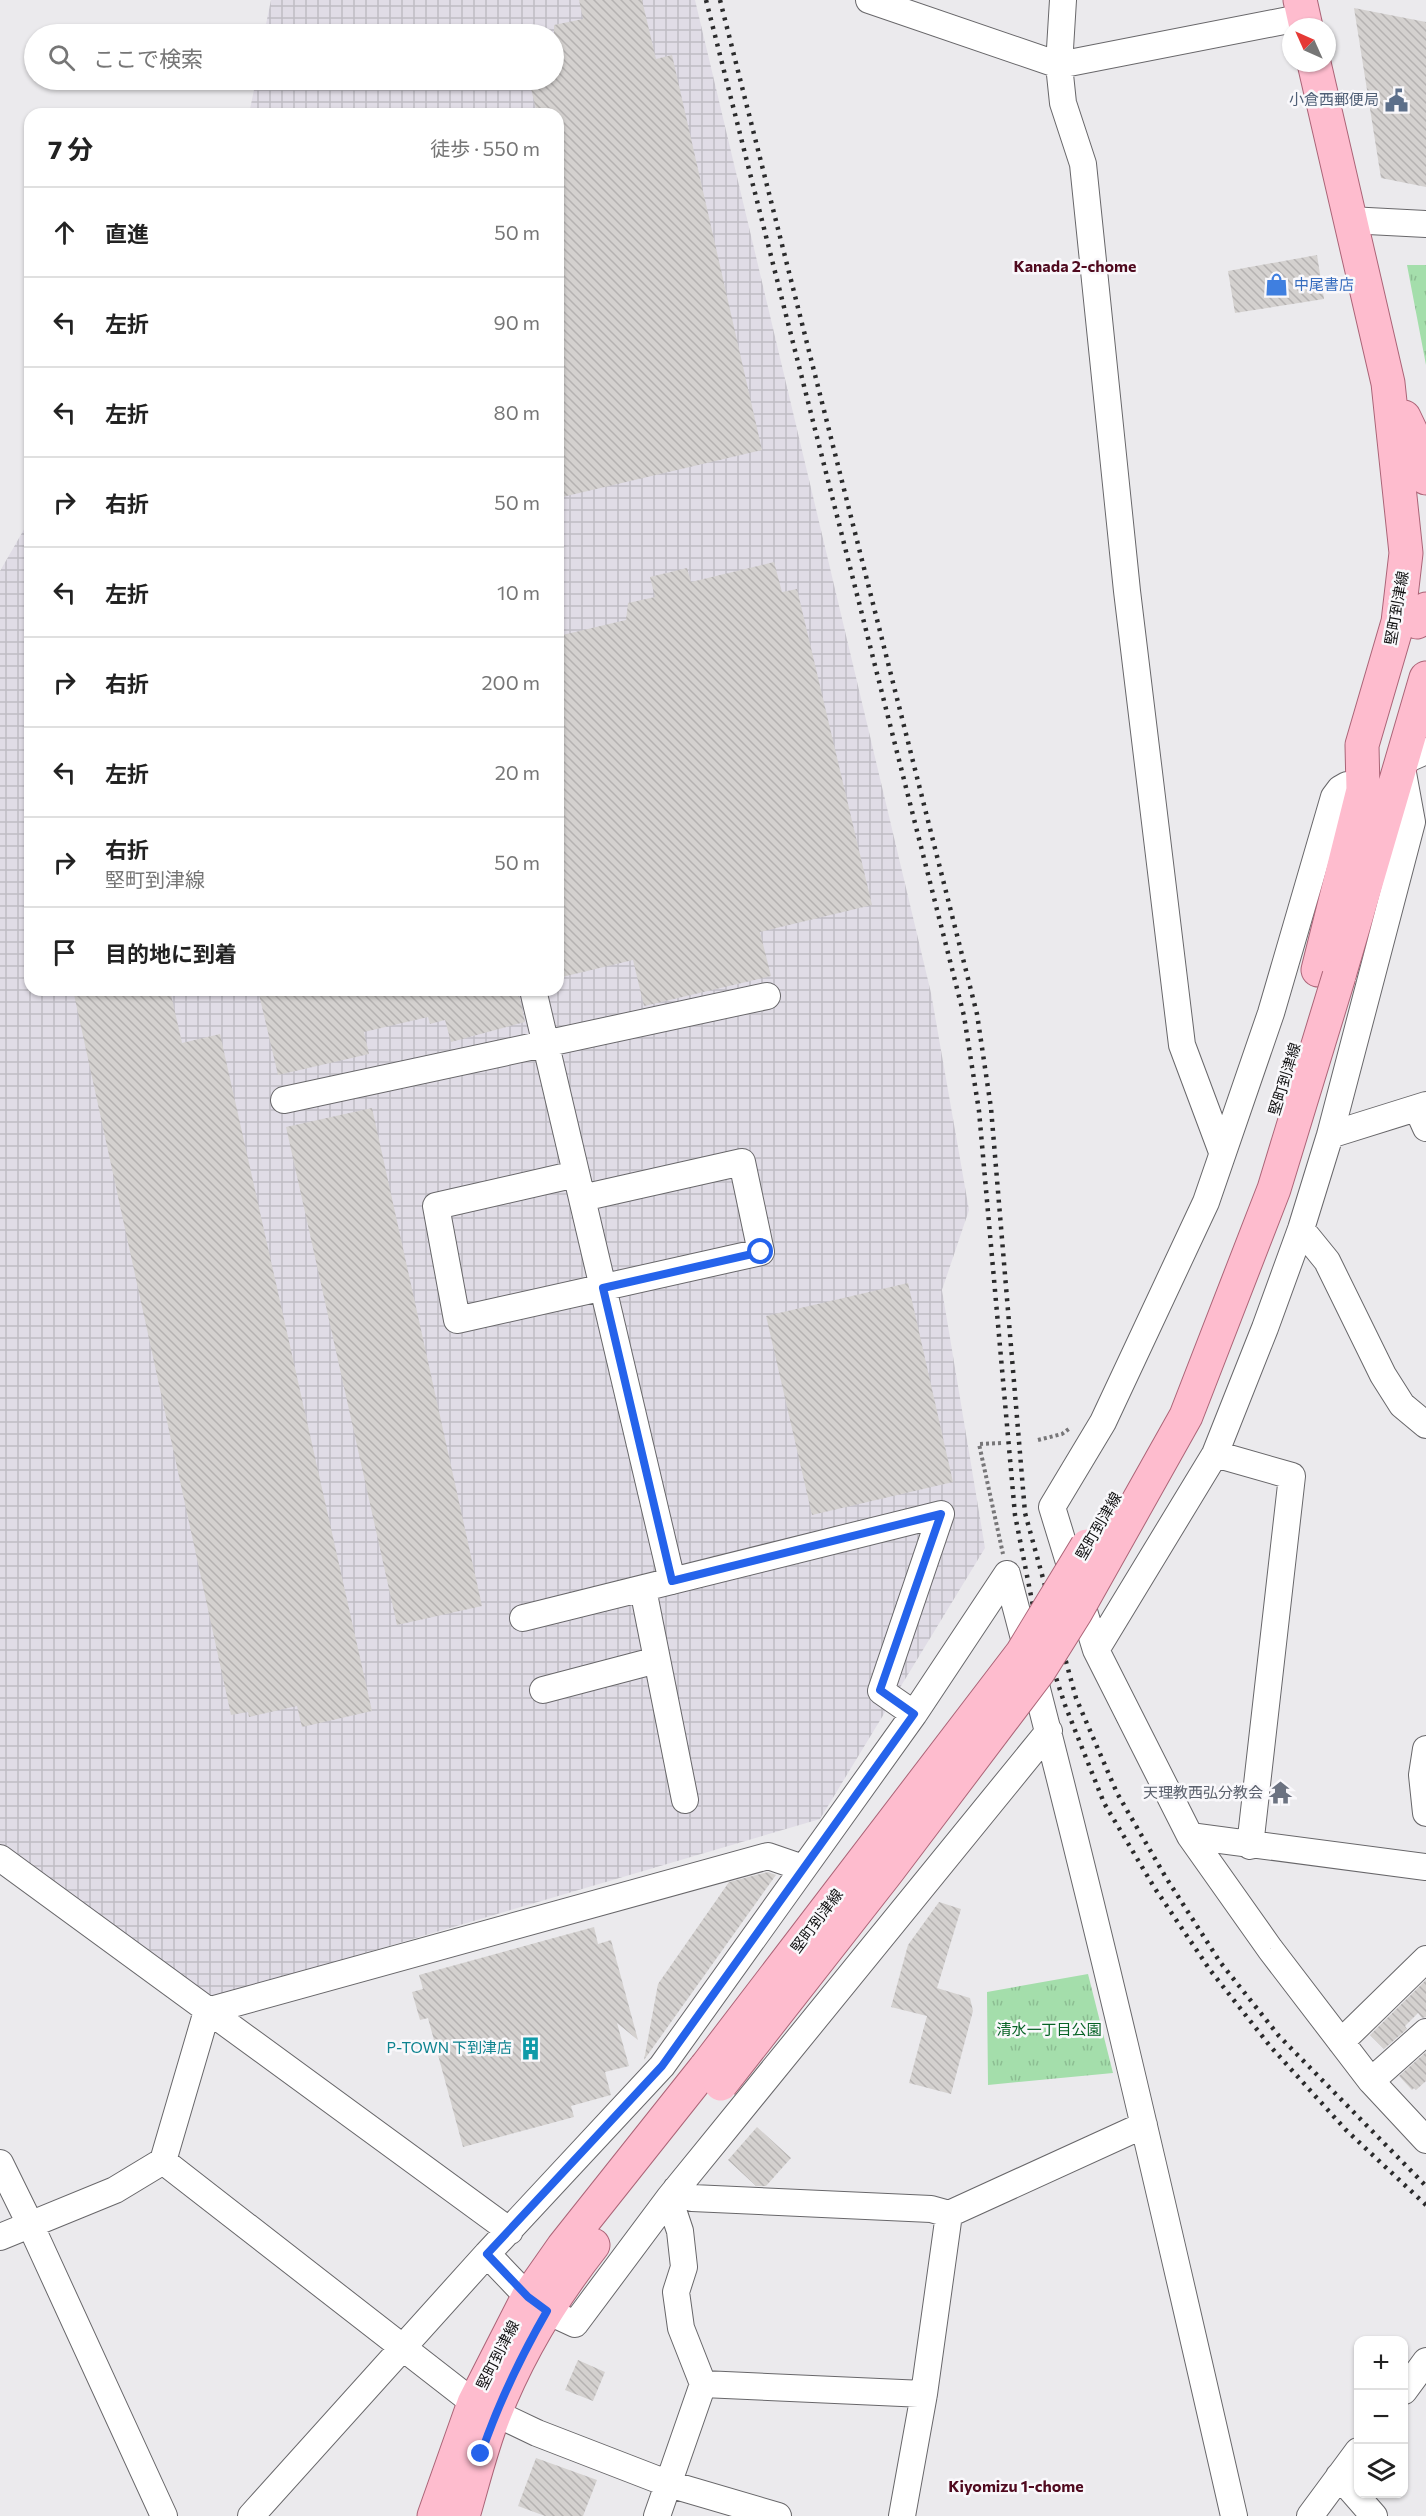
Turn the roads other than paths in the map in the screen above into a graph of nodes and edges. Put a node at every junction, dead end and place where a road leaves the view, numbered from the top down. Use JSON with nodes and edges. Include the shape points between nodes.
{"nodes":[{"id":1,"x":869,"y":0,"type":"edge"},
{"id":2,"x":1063,"y":0,"type":"edge"},
{"id":3,"x":1303,"y":15,"type":"edge"},
{"id":4,"x":1059,"y":65,"type":"junction"},
{"id":5,"x":1316,"y":72,"type":"edge"},
{"id":6,"x":1349,"y":220,"type":"junction"},
{"id":7,"x":1426,"y":224,"type":"edge"},
{"id":8,"x":1388,"y":383,"type":"junction"},
{"id":9,"x":1398,"y":451,"type":"junction"},
{"id":10,"x":1426,"y":478,"type":"edge"},
{"id":11,"x":1426,"y":484,"type":"edge"},
{"id":12,"x":1426,"y":539,"type":"edge"},
{"id":13,"x":1426,"y":585,"type":"edge"},
{"id":14,"x":1421,"y":616,"type":"edge"},
{"id":15,"x":1426,"y":678,"type":"edge"},
{"id":16,"x":1413,"y":757,"type":"edge"},
{"id":17,"x":1363,"y":790,"type":"junction"},
{"id":18,"x":1329,"y":973,"type":"junction"},
{"id":19,"x":534,"y":996,"type":"edge"},
{"id":20,"x":767,"y":996,"type":"dead end"},
{"id":21,"x":545,"y":1043,"type":"junction"},
{"id":22,"x":284,"y":1100,"type":"dead end"},
{"id":23,"x":1423,"y":1114,"type":"edge"},
{"id":24,"x":1330,"y":1135,"type":"junction"},
{"id":25,"x":1222,"y":1152,"type":"junction"},
{"id":26,"x":579,"y":1186,"type":"junction"},
{"id":27,"x":1301,"y":1229,"type":"junction"},
{"id":28,"x":603,"y":1288,"type":"junction"},
{"id":29,"x":1426,"y":1425,"type":"edge"},
{"id":30,"x":1215,"y":1454,"type":"junction"},
{"id":31,"x":672,"y":1581,"type":"junction"},
{"id":32,"x":643,"y":1588,"type":"junction"},
{"id":33,"x":523,"y":1618,"type":"dead end"},
{"id":34,"x":1096,"y":1650,"type":"junction"},
{"id":35,"x":657,"y":1660,"type":"junction"},
{"id":36,"x":543,"y":1690,"type":"dead end"},
{"id":37,"x":914,"y":1714,"type":"junction"},
{"id":38,"x":1049,"y":1731,"type":"junction"},
{"id":39,"x":1426,"y":1749,"type":"edge"},
{"id":40,"x":685,"y":1800,"type":"dead end"},
{"id":41,"x":1426,"y":1813,"type":"edge"},
{"id":42,"x":1190,"y":1836,"type":"junction"},
{"id":43,"x":1250,"y":1846,"type":"junction"},
{"id":44,"x":0,"y":1858,"type":"edge"},
{"id":45,"x":1426,"y":1867,"type":"edge"},
{"id":46,"x":803,"y":1868,"type":"junction"},
{"id":47,"x":1426,"y":1959,"type":"edge"},
{"id":48,"x":207,"y":2011,"type":"junction"},
{"id":49,"x":1426,"y":2032,"type":"edge"},
{"id":50,"x":1341,"y":2042,"type":"junction"},
{"id":51,"x":1371,"y":2082,"type":"junction"},
{"id":52,"x":1144,"y":2125,"type":"junction"},
{"id":53,"x":1426,"y":2140,"type":"edge"},
{"id":54,"x":162,"y":2161,"type":"junction"},
{"id":55,"x":0,"y":2163,"type":"edge"},
{"id":56,"x":673,"y":2194,"type":"junction"},
{"id":57,"x":949,"y":2214,"type":"junction"},
{"id":58,"x":30,"y":2224,"type":"junction"},
{"id":59,"x":510,"y":2231,"type":"junction"},
{"id":60,"x":0,"y":2237,"type":"edge"},
{"id":61,"x":487,"y":2254,"type":"junction"},
{"id":62,"x":537,"y":2304,"type":"junction"},
{"id":63,"x":404,"y":2346,"type":"junction"},
{"id":64,"x":1426,"y":2361,"type":"edge"},
{"id":65,"x":703,"y":2384,"type":"junction"},
{"id":66,"x":1405,"y":2390,"type":"edge"},
{"id":67,"x":924,"y":2394,"type":"junction"},
{"id":68,"x":484,"y":2408,"type":"junction"},
{"id":69,"x":1354,"y":2457,"type":"edge"},
{"id":70,"x":1339,"y":2476,"type":"junction"},
{"id":71,"x":669,"y":2484,"type":"junction"},
{"id":72,"x":164,"y":2516,"type":"edge"},
{"id":73,"x":251,"y":2516,"type":"edge"},
{"id":74,"x":434,"y":2516,"type":"edge"},
{"id":75,"x":463,"y":2516,"type":"edge"},
{"id":76,"x":657,"y":2516,"type":"edge"},
{"id":77,"x":778,"y":2516,"type":"edge"},
{"id":78,"x":902,"y":2516,"type":"edge"},
{"id":79,"x":1234,"y":2516,"type":"edge"},
{"id":80,"x":1310,"y":2516,"type":"edge"},
{"id":81,"x":1374,"y":2516,"type":"edge"}],
"edges":[{"from":1,"to":4,"type":"street"},
{"from":2,"to":4,"type":"street"},
{"from":3,"to":4,"type":"street"},
{"from":4,"to":25,"type":"street","via":[[1063,103],[1083,164],[1126,579],[1182,1045]]},
{"from":5,"to":6,"type":"main road","name":"堅町到津線"},
{"from":6,"to":7,"type":"street"},
{"from":6,"to":8,"type":"main road","name":"堅町到津線"},
{"from":8,"to":9,"type":"main road","name":"堅町到津線"},
{"from":8,"to":10,"type":"main road","name":"堅町到津線","via":[[1416,442]]},
{"from":9,"to":11,"type":"main road","via":[[1408,471]]},
{"from":9,"to":12,"type":"main road"},
{"from":9,"to":17,"type":"main road","name":"堅町到津線","via":[[1406,553],[1404,584],[1390,650],[1362,745]]},
{"from":13,"to":14,"type":"main road"},
{"from":14,"to":17,"type":"main road","via":[[1378,759]]},
{"from":15,"to":16,"type":"main road","name":"堅町到津線"},
{"from":16,"to":18,"type":"main road","name":"堅町到津線"},
{"from":16,"to":24,"type":"street","via":[[1412,822]]},
{"from":17,"to":18,"type":"main road","name":"堅町到津線"},
{"from":17,"to":25,"type":"street","via":[[1347,785],[1334,797],[1271,1013]]},
{"from":18,"to":62,"type":"main road","name":"堅町到津線","bridge":true,"via":[[1274,1189],[1180,1427],[1076,1612],[1039,1671],[887,1872],[714,2075],[581,2260]]},
{"from":19,"to":21,"type":"street"},
{"from":20,"to":21,"type":"street"},
{"from":21,"to":22,"type":"street"},
{"from":21,"to":26,"type":"street"},
{"from":23,"to":24,"type":"street"},
{"from":24,"to":27,"type":"street"},
{"from":25,"to":34,"type":"street","via":[[1206,1202],[1103,1422],[1052,1507]]},
{"from":26,"to":28,"type":"street"},
{"from":26,"to":28,"type":"street","via":[[436,1206],[457,1320]]},
{"from":26,"to":28,"type":"street","via":[[742,1162],[761,1252]]},
{"from":27,"to":29,"type":"street","via":[[1327,1261],[1402,1405]]},
{"from":27,"to":30,"type":"street"},
{"from":28,"to":31,"type":"street"},
{"from":30,"to":34,"type":"street"},
{"from":30,"to":43,"type":"street","via":[[1292,1476]]},
{"from":31,"to":32,"type":"street"},
{"from":31,"to":37,"type":"street","via":[[941,1514],[880,1690]]},
{"from":32,"to":33,"type":"street"},
{"from":32,"to":35,"type":"street"},
{"from":34,"to":42,"type":"street"},
{"from":35,"to":36,"type":"street"},
{"from":35,"to":40,"type":"street"},
{"from":37,"to":38,"type":"street","via":[[1007,1574]]},
{"from":37,"to":46,"type":"street"},
{"from":38,"to":52,"type":"street"},
{"from":38,"to":56,"type":"street"},
{"from":39,"to":41,"type":"street","via":[[1422,1775]]},
{"from":42,"to":43,"type":"street"},
{"from":42,"to":50,"type":"street"},
{"from":43,"to":45,"type":"street"},
{"from":44,"to":48,"type":"street"},
{"from":46,"to":48,"type":"street","via":[[768,1856]]},
{"from":46,"to":59,"type":"street","via":[[662,2066]]},
{"from":47,"to":50,"type":"street"},
{"from":48,"to":54,"type":"street"},
{"from":48,"to":59,"type":"street"},
{"from":49,"to":51,"type":"street"},
{"from":50,"to":51,"type":"street"},
{"from":51,"to":53,"type":"street"},
{"from":52,"to":57,"type":"street"},
{"from":52,"to":79,"type":"street"},
{"from":54,"to":58,"type":"street","via":[[115,2190]]},
{"from":54,"to":63,"type":"street"},
{"from":55,"to":58,"type":"street"},
{"from":56,"to":57,"type":"street","via":[[931,2209]]},
{"from":56,"to":62,"type":"street","via":[[575,2324]]},
{"from":56,"to":65,"type":"street","via":[[684,2267],[676,2292],[681,2328]]},
{"from":57,"to":67,"type":"street"},
{"from":58,"to":60,"type":"street"},
{"from":58,"to":72,"type":"street"},
{"from":59,"to":61,"type":"street"},
{"from":61,"to":62,"type":"street"},
{"from":61,"to":63,"type":"street"},
{"from":62,"to":68,"type":"main road","name":"堅町到津線"},
{"from":63,"to":68,"type":"street"},
{"from":63,"to":73,"type":"street"},
{"from":64,"to":66,"type":"street"},
{"from":65,"to":67,"type":"street"},
{"from":65,"to":71,"type":"street"},
{"from":67,"to":78,"type":"street"},
{"from":68,"to":71,"type":"street"},
{"from":68,"to":74,"type":"main road","name":"堅町到津線"},
{"from":68,"to":75,"type":"main road","name":"堅町到津線"},
{"from":69,"to":70,"type":"street"},
{"from":70,"to":80,"type":"street"},
{"from":70,"to":81,"type":"street"},
{"from":71,"to":76,"type":"street"},
{"from":71,"to":77,"type":"street"}]}
